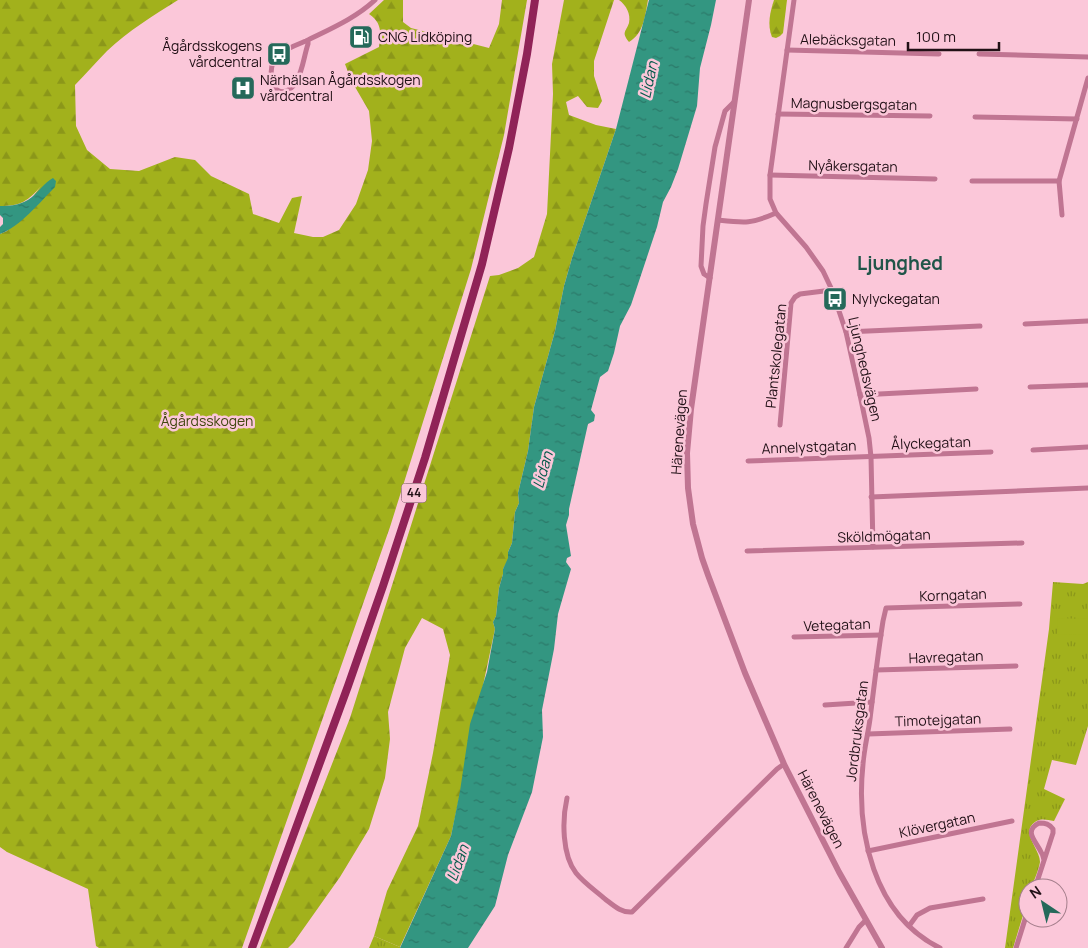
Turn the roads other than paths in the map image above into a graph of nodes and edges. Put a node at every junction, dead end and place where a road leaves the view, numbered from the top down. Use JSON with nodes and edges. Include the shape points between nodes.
{"nodes":[{"id":1,"x":375,"y":0,"type":"edge"},
{"id":2,"x":535,"y":0,"type":"edge"},
{"id":3,"x":749,"y":0,"type":"edge"},
{"id":4,"x":794,"y":0,"type":"edge"},
{"id":5,"x":308,"y":40,"type":"junction"},
{"id":6,"x":787,"y":50,"type":"junction"},
{"id":7,"x":939,"y":54,"type":"dead end"},
{"id":8,"x":979,"y":54,"type":"dead end"},
{"id":9,"x":1088,"y":57,"type":"edge"},
{"id":10,"x":1088,"y":78,"type":"edge"},
{"id":11,"x":735,"y":101,"type":"junction"},
{"id":12,"x":778,"y":114,"type":"junction"},
{"id":13,"x":930,"y":116,"type":"dead end"},
{"id":14,"x":975,"y":117,"type":"dead end"},
{"id":15,"x":1077,"y":118,"type":"junction"},
{"id":16,"x":770,"y":175,"type":"junction"},
{"id":17,"x":935,"y":179,"type":"dead end"},
{"id":18,"x":972,"y":181,"type":"dead end"},
{"id":19,"x":1059,"y":181,"type":"junction"},
{"id":20,"x":776,"y":213,"type":"junction"},
{"id":21,"x":1062,"y":215,"type":"dead end"},
{"id":22,"x":718,"y":220,"type":"junction"},
{"id":23,"x":710,"y":278,"type":"junction"},
{"id":24,"x":832,"y":290,"type":"junction"},
{"id":25,"x":1088,"y":321,"type":"edge"},
{"id":26,"x":1025,"y":324,"type":"dead end"},
{"id":27,"x":980,"y":326,"type":"dead end"},
{"id":28,"x":846,"y":332,"type":"junction"},
{"id":29,"x":1088,"y":385,"type":"edge"},
{"id":30,"x":1030,"y":387,"type":"dead end"},
{"id":31,"x":976,"y":389,"type":"dead end"},
{"id":32,"x":860,"y":395,"type":"junction"},
{"id":33,"x":780,"y":426,"type":"dead end"},
{"id":34,"x":1088,"y":447,"type":"edge"},
{"id":35,"x":1033,"y":450,"type":"dead end"},
{"id":36,"x":991,"y":452,"type":"dead end"},
{"id":37,"x":871,"y":457,"type":"junction"},
{"id":38,"x":748,"y":461,"type":"dead end"},
{"id":39,"x":1088,"y":488,"type":"edge"},
{"id":40,"x":871,"y":497,"type":"junction"},
{"id":41,"x":1022,"y":543,"type":"dead end"},
{"id":42,"x":873,"y":547,"type":"junction"},
{"id":43,"x":747,"y":551,"type":"dead end"},
{"id":44,"x":1020,"y":604,"type":"dead end"},
{"id":45,"x":886,"y":608,"type":"joint"},
{"id":46,"x":881,"y":634,"type":"junction"},
{"id":47,"x":794,"y":637,"type":"dead end"},
{"id":48,"x":1016,"y":666,"type":"dead end"},
{"id":49,"x":876,"y":670,"type":"junction"},
{"id":50,"x":872,"y":702,"type":"junction"},
{"id":51,"x":824,"y":705,"type":"dead end"},
{"id":52,"x":1010,"y":729,"type":"dead end"},
{"id":53,"x":868,"y":734,"type":"junction"},
{"id":54,"x":784,"y":764,"type":"junction"},
{"id":55,"x":567,"y":798,"type":"dead end"},
{"id":56,"x":1012,"y":821,"type":"dead end"},
{"id":57,"x":868,"y":850,"type":"junction"},
{"id":58,"x":1044,"y":860,"type":"junction"},
{"id":59,"x":1038,"y":878,"type":"edge"},
{"id":60,"x":983,"y":899,"type":"dead end"},
{"id":61,"x":866,"y":920,"type":"junction"},
{"id":62,"x":909,"y":926,"type":"junction"},
{"id":63,"x":1022,"y":928,"type":"edge"},
{"id":64,"x":252,"y":948,"type":"edge"},
{"id":65,"x":846,"y":948,"type":"edge"},
{"id":66,"x":882,"y":948,"type":"edge"},
{"id":67,"x":940,"y":948,"type":"edge"},
{"id":68,"x":1016,"y":948,"type":"edge"}],
"edges":[{"from":1,"to":5,"type":"street","via":[[353,17]]},
{"from":2,"to":64,"type":"main road","number":"44","via":[[509,148],[482,264],[428,449],[370,622]]},
{"from":3,"to":11,"type":"street","name":"Härenevägen"},
{"from":4,"to":6,"type":"street","name":"Ljunghedsvägen"},
{"from":5,"to":5,"type":"street","via":[[274,60],[271,75],[274,87],[279,91],[290,90],[297,80]]},
{"from":6,"to":7,"type":"street","name":"Alebäcksgatan"},
{"from":6,"to":12,"type":"street","name":"Ljunghedsvägen"},
{"from":8,"to":9,"type":"street"},
{"from":10,"to":15,"type":"street"},
{"from":11,"to":22,"type":"street","name":"Härenevägen"},
{"from":11,"to":23,"type":"street","via":[[726,111],[715,147],[703,226],[701,266]]},
{"from":12,"to":13,"type":"street","name":"Magnusbergsgatan"},
{"from":12,"to":16,"type":"street","name":"Ljunghedsvägen"},
{"from":14,"to":15,"type":"street"},
{"from":15,"to":19,"type":"street"},
{"from":16,"to":17,"type":"street","name":"Nyåkersgatan"},
{"from":16,"to":20,"type":"street","name":"Ljunghedsvägen","via":[[770,199]]},
{"from":18,"to":19,"type":"street"},
{"from":19,"to":21,"type":"street"},
{"from":20,"to":22,"type":"street","via":[[751,222]]},
{"from":20,"to":24,"type":"street","name":"Ljunghedsvägen","via":[[819,264]]},
{"from":22,"to":23,"type":"street","name":"Härenevägen"},
{"from":23,"to":54,"type":"street","name":"Härenevägen","via":[[688,435],[688,488],[693,524],[716,598]]},
{"from":24,"to":28,"type":"street","name":"Ljunghedsvägen"},
{"from":24,"to":33,"type":"street","name":"Plantskolegatan","via":[[800,294],[792,301]]},
{"from":25,"to":26,"type":"street"},
{"from":27,"to":28,"type":"street"},
{"from":28,"to":32,"type":"street","name":"Ljunghedsvägen"},
{"from":29,"to":30,"type":"street"},
{"from":31,"to":32,"type":"street"},
{"from":32,"to":37,"type":"street","name":"Ljunghedsvägen"},
{"from":34,"to":35,"type":"street"},
{"from":36,"to":37,"type":"street","name":"Ålyckegatan"},
{"from":37,"to":38,"type":"street","name":"Annelystgatan"},
{"from":37,"to":40,"type":"street","name":"Ljunghedsvägen"},
{"from":39,"to":40,"type":"street"},
{"from":40,"to":42,"type":"street","name":"Ljunghedsvägen"},
{"from":41,"to":42,"type":"street","name":"Sköldmögatan"},
{"from":42,"to":43,"type":"street","name":"Sköldmögatan"},
{"from":44,"to":45,"type":"street","name":"Korngatan"},
{"from":45,"to":46,"type":"street","name":"Jordbruksgatan"},
{"from":46,"to":47,"type":"street","name":"Vetegatan"},
{"from":46,"to":49,"type":"street","name":"Jordbruksgatan"},
{"from":48,"to":49,"type":"street","name":"Havregatan"},
{"from":49,"to":50,"type":"street","name":"Jordbruksgatan"},
{"from":50,"to":51,"type":"street"},
{"from":50,"to":53,"type":"street","name":"Jordbruksgatan"},
{"from":52,"to":53,"type":"street","name":"Timotejgatan"},
{"from":53,"to":57,"type":"street","name":"Jordbruksgatan","via":[[862,764],[861,797]]},
{"from":54,"to":55,"type":"street","via":[[632,912],[627,913],[585,882],[570,863],[564,829]]},
{"from":54,"to":61,"type":"street","name":"Härenevägen"},
{"from":56,"to":57,"type":"street","name":"Klövergatan"},
{"from":57,"to":62,"type":"street","name":"Jordbruksgatan","via":[[886,897]]},
{"from":58,"to":58,"type":"street","via":[[1054,829],[1039,823],[1031,832]]},
{"from":58,"to":59,"type":"street"},
{"from":60,"to":62,"type":"street","via":[[930,908],[917,915]]},
{"from":61,"to":65,"type":"street","via":[[858,926]]},
{"from":61,"to":66,"type":"street","name":"Härenevägen"},
{"from":62,"to":67,"type":"street","name":"Jordbruksgatan"},
{"from":63,"to":68,"type":"street"}]}
